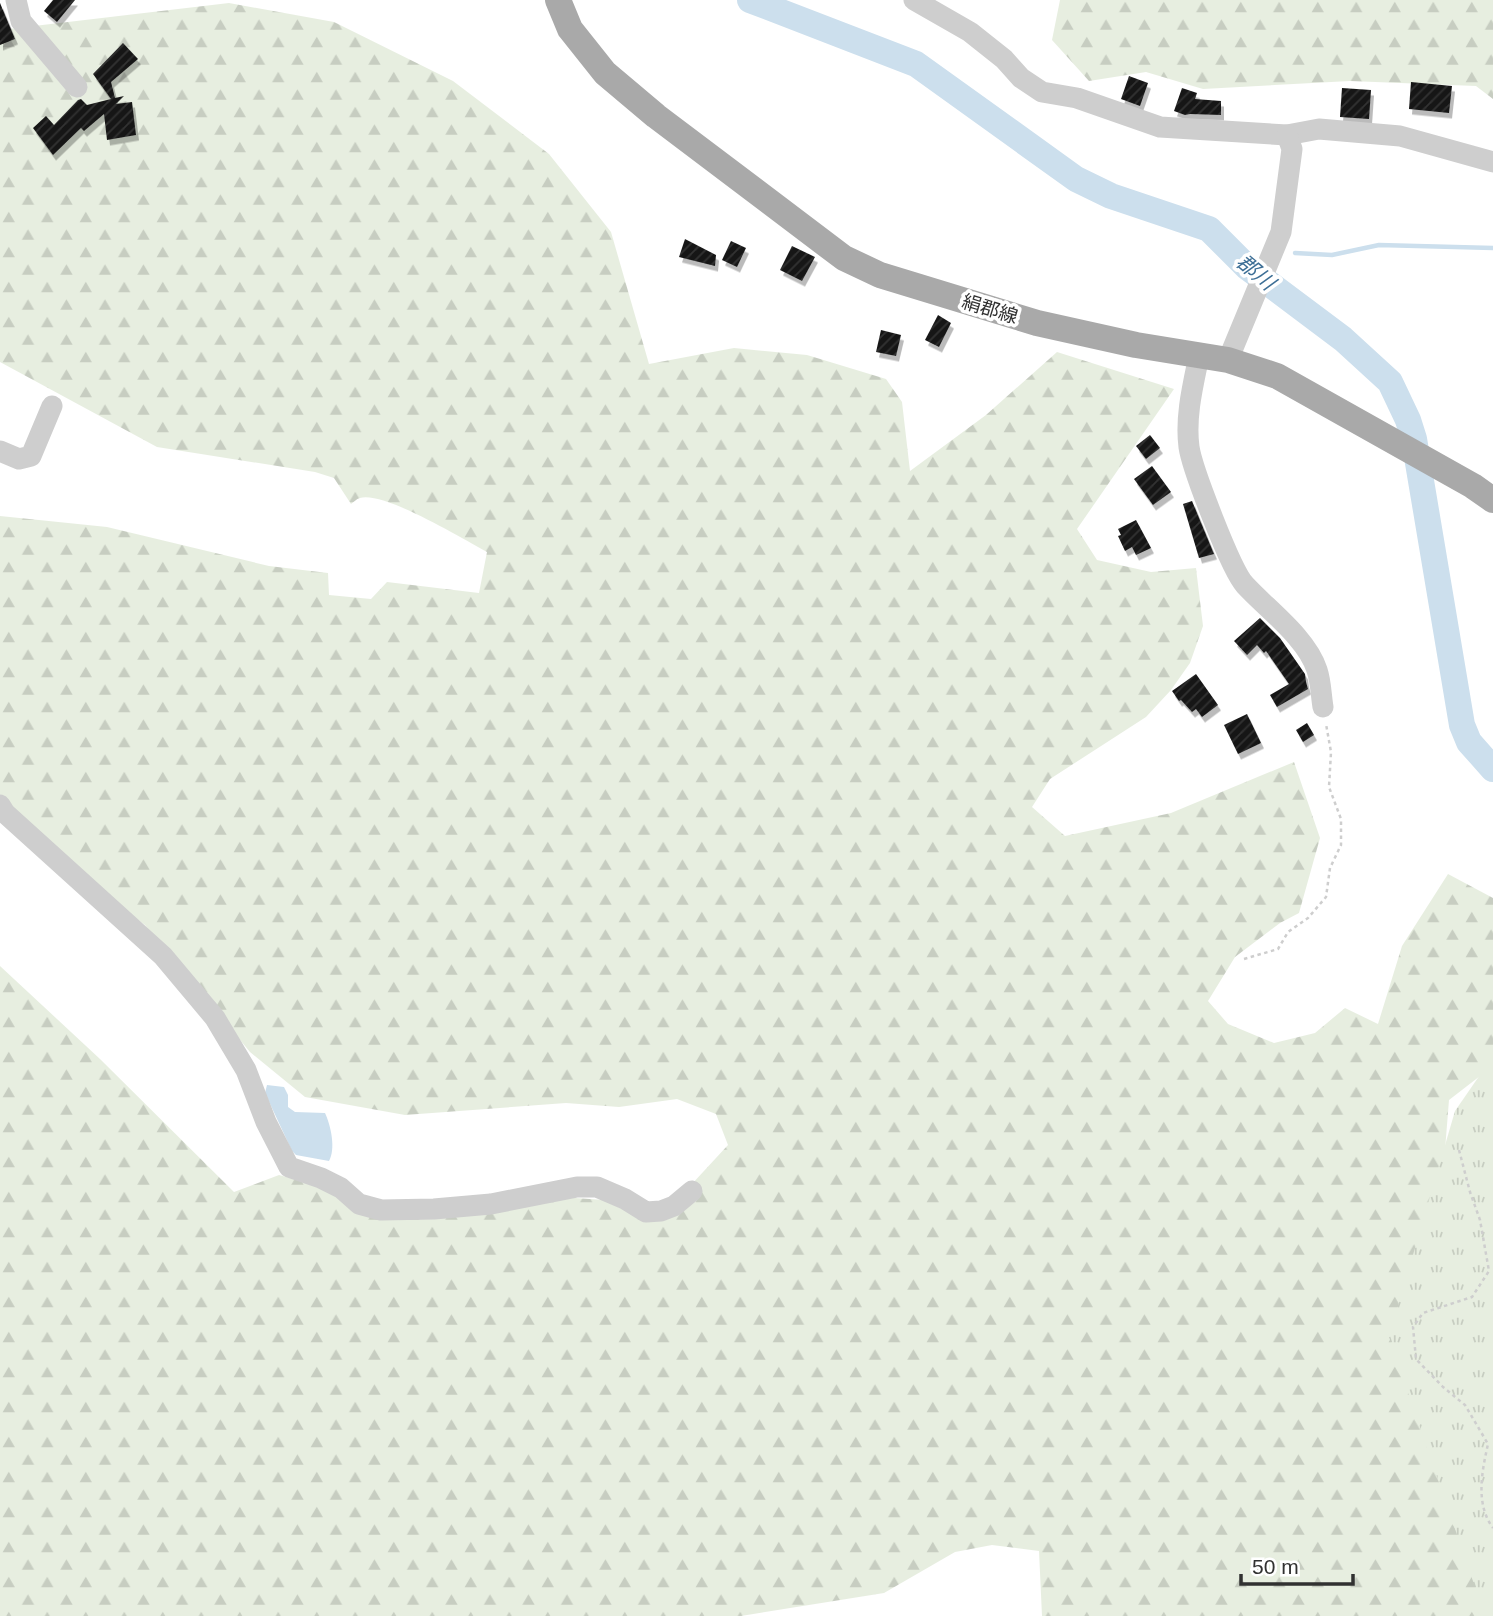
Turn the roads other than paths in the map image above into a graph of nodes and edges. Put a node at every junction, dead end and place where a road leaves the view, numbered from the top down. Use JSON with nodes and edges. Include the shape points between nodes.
{"nodes":[{"id":1,"x":16,"y":0,"type":"edge"},
{"id":2,"x":558,"y":0,"type":"edge"},
{"id":3,"x":914,"y":0,"type":"edge"},
{"id":4,"x":77,"y":87,"type":"dead end"},
{"id":5,"x":1287,"y":135,"type":"junction"},
{"id":6,"x":1493,"y":162,"type":"edge"},
{"id":7,"x":1199,"y":356,"type":"junction"},
{"id":8,"x":1228,"y":360,"type":"junction"},
{"id":9,"x":52,"y":406,"type":"dead end"},
{"id":10,"x":0,"y":452,"type":"edge"},
{"id":11,"x":1493,"y":500,"type":"edge"},
{"id":12,"x":1323,"y":707,"type":"road end"},
{"id":13,"x":0,"y":805,"type":"edge"},
{"id":14,"x":692,"y":1191,"type":"dead end"}],
"edges":[{"from":1,"to":4,"type":"street","via":[[21,21]]},
{"from":2,"to":7,"type":"main road","name":"絹郡線","via":[[570,29],[605,72],[844,258],[880,275],[1037,323]]},
{"from":3,"to":5,"type":"street","via":[[970,32],[1042,92],[1077,98],[1160,127]]},
{"from":5,"to":6,"type":"street","via":[[1319,129],[1400,136]]},
{"from":5,"to":8,"type":"street","via":[[1292,149],[1281,232]]},
{"from":7,"to":8,"type":"main road","name":"絹郡線"},
{"from":7,"to":12,"type":"street","via":[[1190,401],[1189,447],[1202,487],[1243,584],[1284,623],[1317,669]]},
{"from":8,"to":11,"type":"main road","name":"絹郡線","via":[[1277,376]]},
{"from":9,"to":10,"type":"street","via":[[31,456],[19,459]]},
{"from":13,"to":14,"type":"street","via":[[163,956],[215,1018],[246,1070],[289,1167],[341,1188],[359,1204],[381,1210],[491,1204],[576,1186],[597,1187],[646,1212],[674,1206]]}]}
